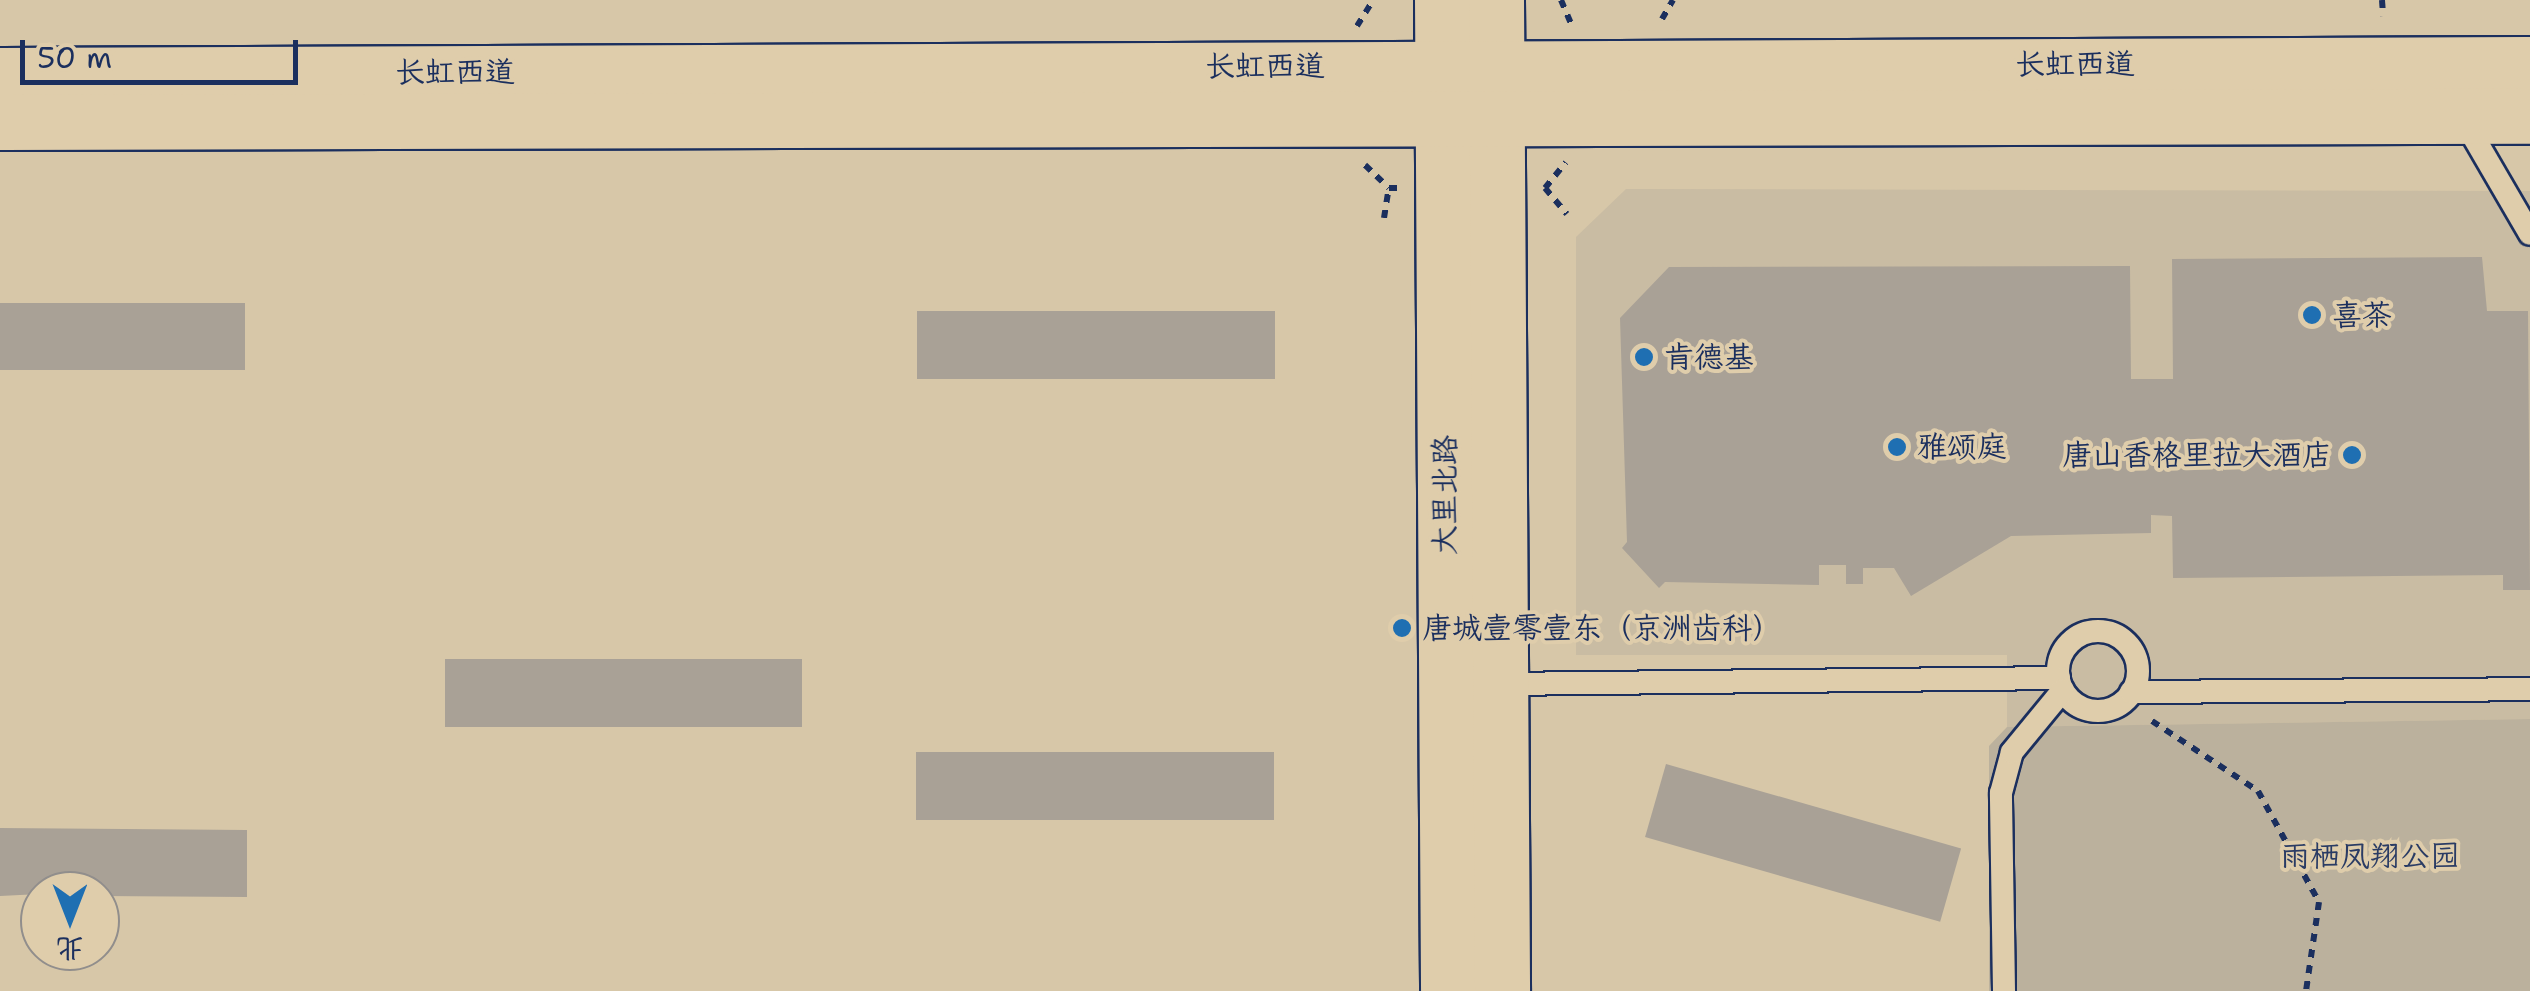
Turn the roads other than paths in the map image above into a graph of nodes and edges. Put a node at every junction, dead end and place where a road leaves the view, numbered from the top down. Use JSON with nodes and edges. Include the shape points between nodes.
{"nodes":[{"id":1,"x":1442,"y":0,"type":"edge"},
{"id":2,"x":1496,"y":0,"type":"edge"},
{"id":3,"x":2530,"y":64,"type":"edge"},
{"id":4,"x":1469,"y":65,"type":"junction"},
{"id":5,"x":0,"y":75,"type":"edge"},
{"id":6,"x":2530,"y":116,"type":"edge"},
{"id":7,"x":2462,"y":117,"type":"junction"},
{"id":8,"x":1441,"y":120,"type":"junction"},
{"id":9,"x":1495,"y":120,"type":"junction"},
{"id":10,"x":0,"y":122,"type":"edge"},
{"id":11,"x":2530,"y":234,"type":"edge"},
{"id":12,"x":1500,"y":684,"type":"junction"},
{"id":13,"x":2061,"y":684,"type":"junction"},
{"id":14,"x":2530,"y":689,"type":"edge"},
{"id":15,"x":2136,"y":703,"type":"junction"},
{"id":16,"x":1448,"y":991,"type":"edge"},
{"id":17,"x":1502,"y":991,"type":"edge"},
{"id":18,"x":2004,"y":991,"type":"edge"}],
"edges":[{"from":1,"to":4,"type":"main road","name":"大里北路"},
{"from":2,"to":4,"type":"main road","name":"大里北路"},
{"from":3,"to":4,"type":"main road","name":"长虹西道"},
{"from":4,"to":5,"type":"main road","name":"长虹西道"},
{"from":4,"to":8,"type":"main road","name":"大里北路"},
{"from":4,"to":9,"type":"main road","name":"大里北路"},
{"from":6,"to":7,"type":"main road","name":"长虹西道"},
{"from":7,"to":9,"type":"main road","name":"长虹西道"},
{"from":7,"to":11,"type":"lane"},
{"from":8,"to":9,"type":"main road","name":"长虹西道"},
{"from":8,"to":10,"type":"main road","name":"长虹西道"},
{"from":8,"to":16,"type":"main road","name":"大里北路"},
{"from":9,"to":12,"type":"main road","name":"大里北路"},
{"from":12,"to":13,"type":"lane"},
{"from":12,"to":17,"type":"main road","name":"大里北路"},
{"from":13,"to":15,"type":"lane","via":[[2097,711]]},
{"from":13,"to":15,"type":"lane","via":[[2070,642],[2105,632],[2135,655]]},
{"from":13,"to":18,"type":"lane","via":[[2012,752],[2001,792]]},
{"from":14,"to":15,"type":"lane"}]}
